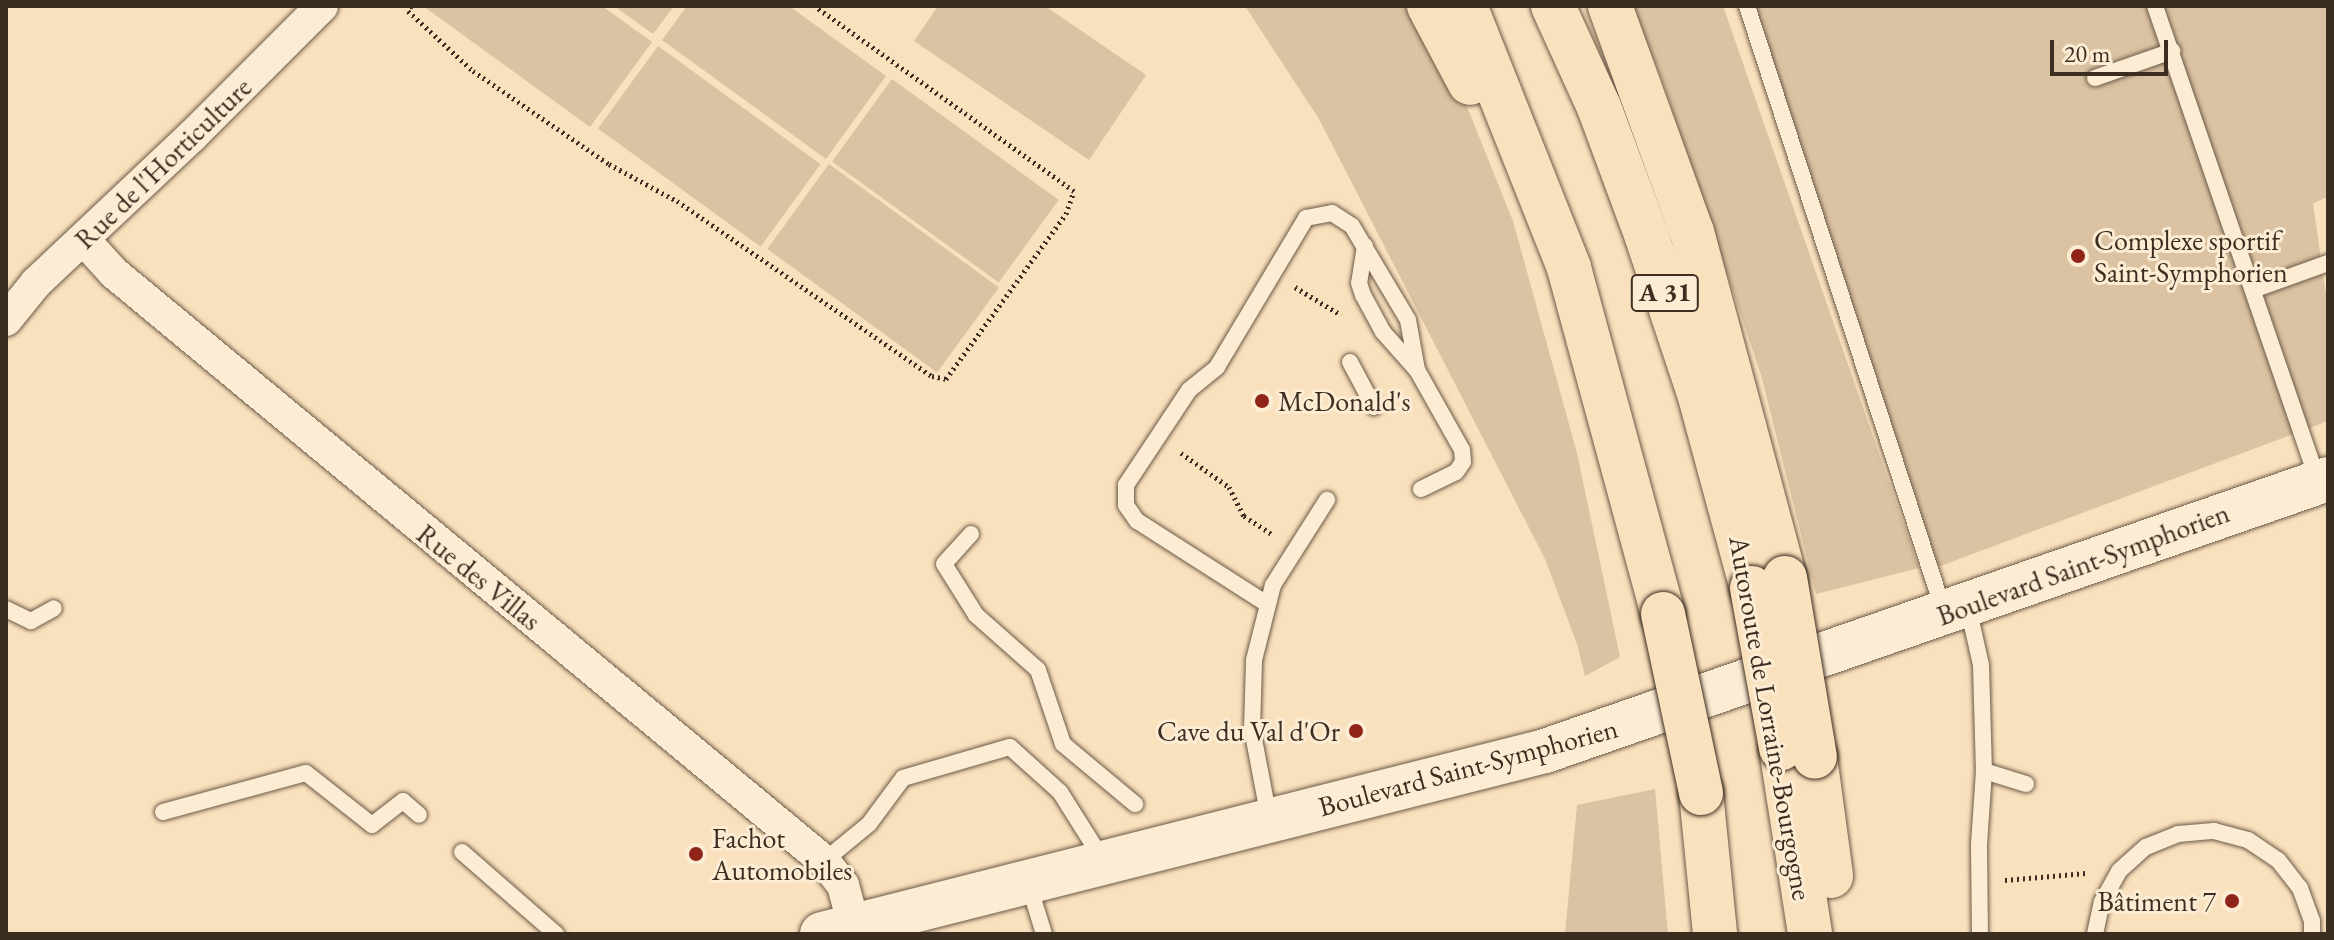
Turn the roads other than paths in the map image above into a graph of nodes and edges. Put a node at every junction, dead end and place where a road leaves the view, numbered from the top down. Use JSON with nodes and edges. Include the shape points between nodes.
{"nodes":[{"id":1,"x":322,"y":6,"type":"edge"},
{"id":2,"x":1429,"y":6,"type":"edge"},
{"id":3,"x":1465,"y":6,"type":"edge"},
{"id":4,"x":1553,"y":6,"type":"edge"},
{"id":5,"x":1610,"y":6,"type":"edge"},
{"id":6,"x":1747,"y":6,"type":"edge"},
{"id":7,"x":2155,"y":6,"type":"edge"},
{"id":8,"x":2172,"y":51,"type":"junction"},
{"id":9,"x":2095,"y":78,"type":"dead end"},
{"id":10,"x":84,"y":240,"type":"junction"},
{"id":11,"x":1365,"y":246,"type":"junction"},
{"id":12,"x":2328,"y":263,"type":"edge"},
{"id":13,"x":1569,"y":268,"type":"junction"},
{"id":14,"x":2253,"y":290,"type":"junction"},
{"id":15,"x":6,"y":320,"type":"edge"},
{"id":16,"x":1350,"y":362,"type":"road end"},
{"id":17,"x":1417,"y":370,"type":"junction"},
{"id":18,"x":1374,"y":407,"type":"dead end"},
{"id":19,"x":2323,"y":480,"type":"edge"},
{"id":20,"x":1421,"y":489,"type":"dead end"},
{"id":21,"x":1327,"y":500,"type":"dead end"},
{"id":22,"x":971,"y":534,"type":"dead end"},
{"id":23,"x":1768,"y":583,"type":"junction"},
{"id":24,"x":1267,"y":604,"type":"junction"},
{"id":25,"x":54,"y":608,"type":"dead end"},
{"id":26,"x":6,"y":609,"type":"edge"},
{"id":27,"x":1956,"y":610,"type":"junction"},
{"id":28,"x":1798,"y":753,"type":"junction"},
{"id":29,"x":1984,"y":771,"type":"junction"},
{"id":30,"x":2026,"y":784,"type":"dead end"},
{"id":31,"x":1135,"y":804,"type":"dead end"},
{"id":32,"x":163,"y":812,"type":"dead end"},
{"id":33,"x":419,"y":815,"type":"dead end"},
{"id":34,"x":1269,"y":820,"type":"junction"},
{"id":35,"x":462,"y":852,"type":"dead end"},
{"id":36,"x":824,"y":861,"type":"junction"},
{"id":37,"x":1105,"y":863,"type":"junction"},
{"id":38,"x":1028,"y":882,"type":"junction"},
{"id":39,"x":2328,"y":915,"type":"edge"},
{"id":40,"x":2312,"y":928,"type":"edge"},
{"id":41,"x":838,"y":930,"type":"edge"},
{"id":42,"x":556,"y":934,"type":"edge"},
{"id":43,"x":1044,"y":934,"type":"edge"},
{"id":44,"x":1715,"y":934,"type":"edge"},
{"id":45,"x":1810,"y":934,"type":"edge"},
{"id":46,"x":1838,"y":934,"type":"edge"},
{"id":47,"x":1980,"y":934,"type":"edge"},
{"id":48,"x":2095,"y":934,"type":"edge"}],
"edges":[{"from":1,"to":10,"type":"street","name":"Rue de l'Horticulture"},
{"from":2,"to":13,"type":"highway"},
{"from":3,"to":13,"type":"highway"},
{"from":4,"to":23,"type":"highway","name":"Autoroute de Lorraine-Bourgogne","number":"A 31","via":[[1599,107]]},
{"from":5,"to":23,"type":"highway","via":[[1692,232]]},
{"from":6,"to":27,"type":"lane"},
{"from":7,"to":8,"type":"lane"},
{"from":8,"to":9,"type":"lane"},
{"from":8,"to":14,"type":"lane"},
{"from":10,"to":15,"type":"street","name":"Rue de l'Horticulture","via":[[36,283]]},
{"from":10,"to":36,"type":"street","name":"Rue des Villas","via":[[138,293]]},
{"from":11,"to":17,"type":"lane","via":[[1408,320]]},
{"from":11,"to":17,"type":"lane","via":[[1359,283],[1363,295],[1383,332]]},
{"from":11,"to":24,"type":"lane","via":[[1352,226],[1332,213],[1306,218],[1217,367],[1189,390],[1126,485],[1126,505],[1137,521]]},
{"from":12,"to":14,"type":"lane"},
{"from":13,"to":44,"type":"highway","bridge":true,"via":[[1663,614],[1701,793]]},
{"from":14,"to":19,"type":"lane"},
{"from":16,"to":18,"type":"lane"},
{"from":17,"to":20,"type":"lane","via":[[1462,450],[1463,462],[1456,472]]},
{"from":19,"to":27,"type":"main road","name":"Boulevard Saint-Symphorien"},
{"from":21,"to":24,"type":"lane","via":[[1273,585]]},
{"from":22,"to":31,"type":"lane","via":[[944,564],[976,615],[1038,670],[1063,744]]},
{"from":23,"to":28,"type":"highway","bridge":true},
{"from":24,"to":34,"type":"lane","via":[[1254,660],[1252,729]]},
{"from":25,"to":26,"type":"lane","via":[[31,621]]},
{"from":27,"to":29,"type":"lane","via":[[1981,665]]},
{"from":27,"to":34,"type":"main road","name":"Boulevard Saint-Symphorien","via":[[1545,751]]},
{"from":28,"to":45,"type":"highway","name":"Autoroute de Lorraine-Bourgogne"},
{"from":28,"to":46,"type":"highway"},
{"from":29,"to":30,"type":"lane"},
{"from":29,"to":47,"type":"lane"},
{"from":32,"to":33,"type":"lane","via":[[306,773],[372,825],[403,801]]},
{"from":34,"to":37,"type":"main road","name":"Boulevard Saint-Symphorien"},
{"from":35,"to":42,"type":"lane"},
{"from":36,"to":37,"type":"lane","via":[[869,824],[903,778],[1010,747],[1060,792]]},
{"from":36,"to":41,"type":"street","name":"Rue des Villas","via":[[843,885]]},
{"from":37,"to":38,"type":"main road","name":"Boulevard Saint-Symphorien"},
{"from":38,"to":41,"type":"main road","name":"Boulevard Saint-Symphorien"},
{"from":38,"to":43,"type":"lane"},
{"from":39,"to":40,"type":"lane"},
{"from":40,"to":48,"type":"lane","via":[[2300,888],[2278,860],[2248,840],[2214,831],[2178,834],[2146,847],[2119,871],[2102,902]]}]}
